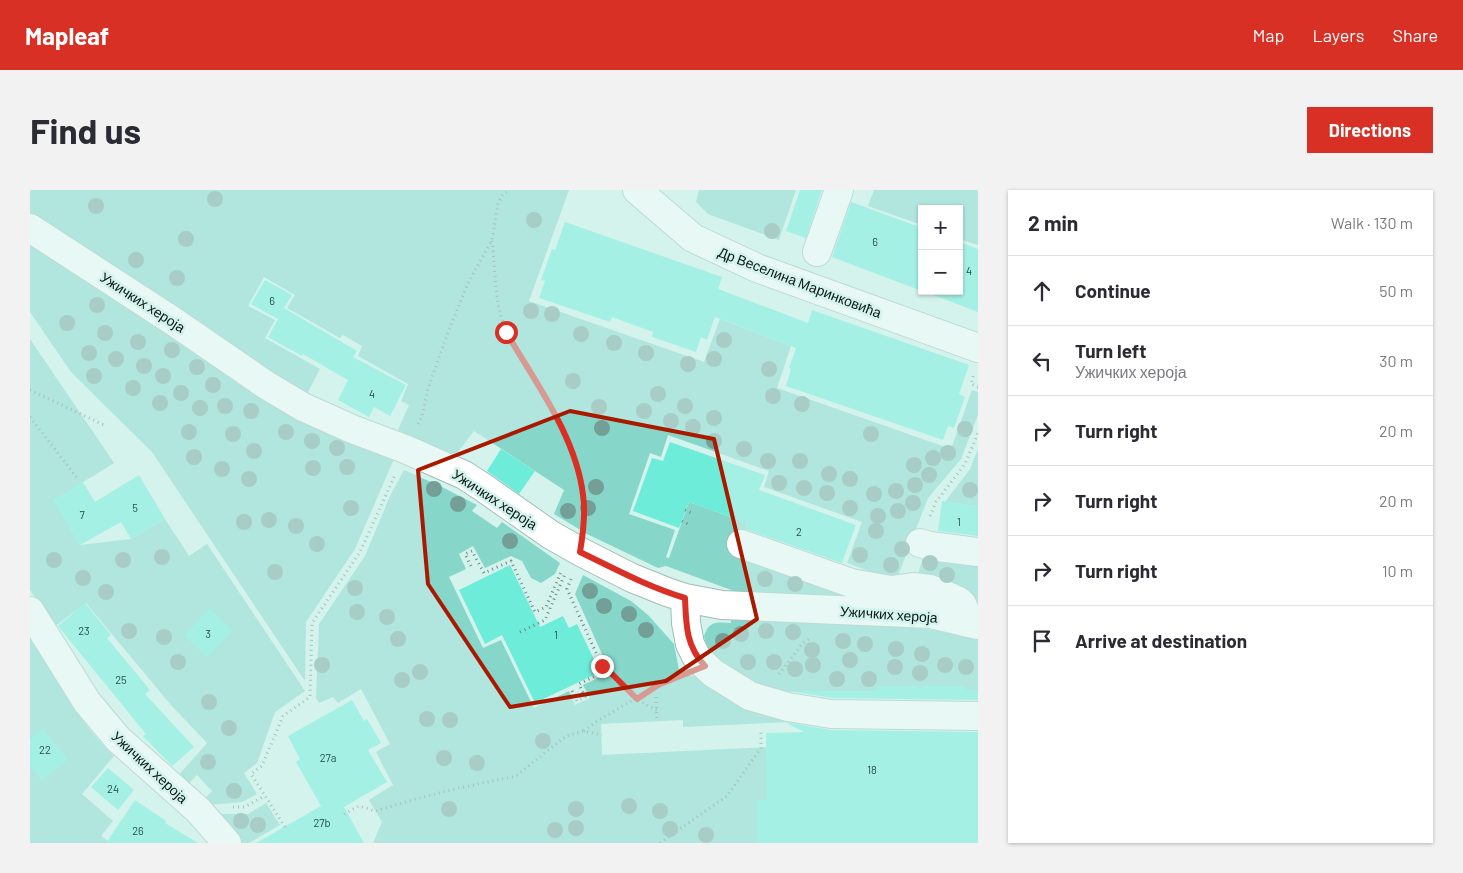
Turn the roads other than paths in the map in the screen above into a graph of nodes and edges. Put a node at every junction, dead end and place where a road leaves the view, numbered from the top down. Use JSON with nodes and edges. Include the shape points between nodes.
{"nodes":[{"id":1,"x":637,"y":190,"type":"edge"},
{"id":2,"x":839,"y":190,"type":"edge"},
{"id":3,"x":30,"y":228,"type":"edge"},
{"id":4,"x":817,"y":252,"type":"dead end"},
{"id":5,"x":978,"y":348,"type":"edge"},
{"id":6,"x":920,"y":543,"type":"road end"},
{"id":7,"x":741,"y":544,"type":"dead end"},
{"id":8,"x":978,"y":552,"type":"edge"},
{"id":9,"x":685,"y":598,"type":"junction"},
{"id":10,"x":30,"y":611,"type":"edge"},
{"id":11,"x":972,"y":624,"type":"edge"},
{"id":12,"x":978,"y":716,"type":"edge"},
{"id":13,"x":227,"y":843,"type":"edge"}],
"edges":[{"from":1,"to":5,"type":"street","name":"Др Веселина Маринковића","via":[[693,238],[757,268]]},
{"from":2,"to":4,"type":"street"},
{"from":3,"to":9,"type":"street","name":"Ужичких хероја","via":[[303,407],[352,429],[400,461],[470,479],[552,536],[569,565],[632,578]]},
{"from":6,"to":8,"type":"street"},
{"from":7,"to":11,"type":"street","via":[[851,583],[891,590],[930,589],[962,604]]},
{"from":9,"to":11,"type":"street","name":"Ужичких хероја","via":[[722,605],[930,614]]},
{"from":9,"to":12,"type":"street","via":[[690,644],[697,658],[750,696],[788,708],[831,714]]},
{"from":10,"to":13,"type":"street","name":"Ужичких хероја","via":[[86,702],[118,739],[198,810]]}]}
